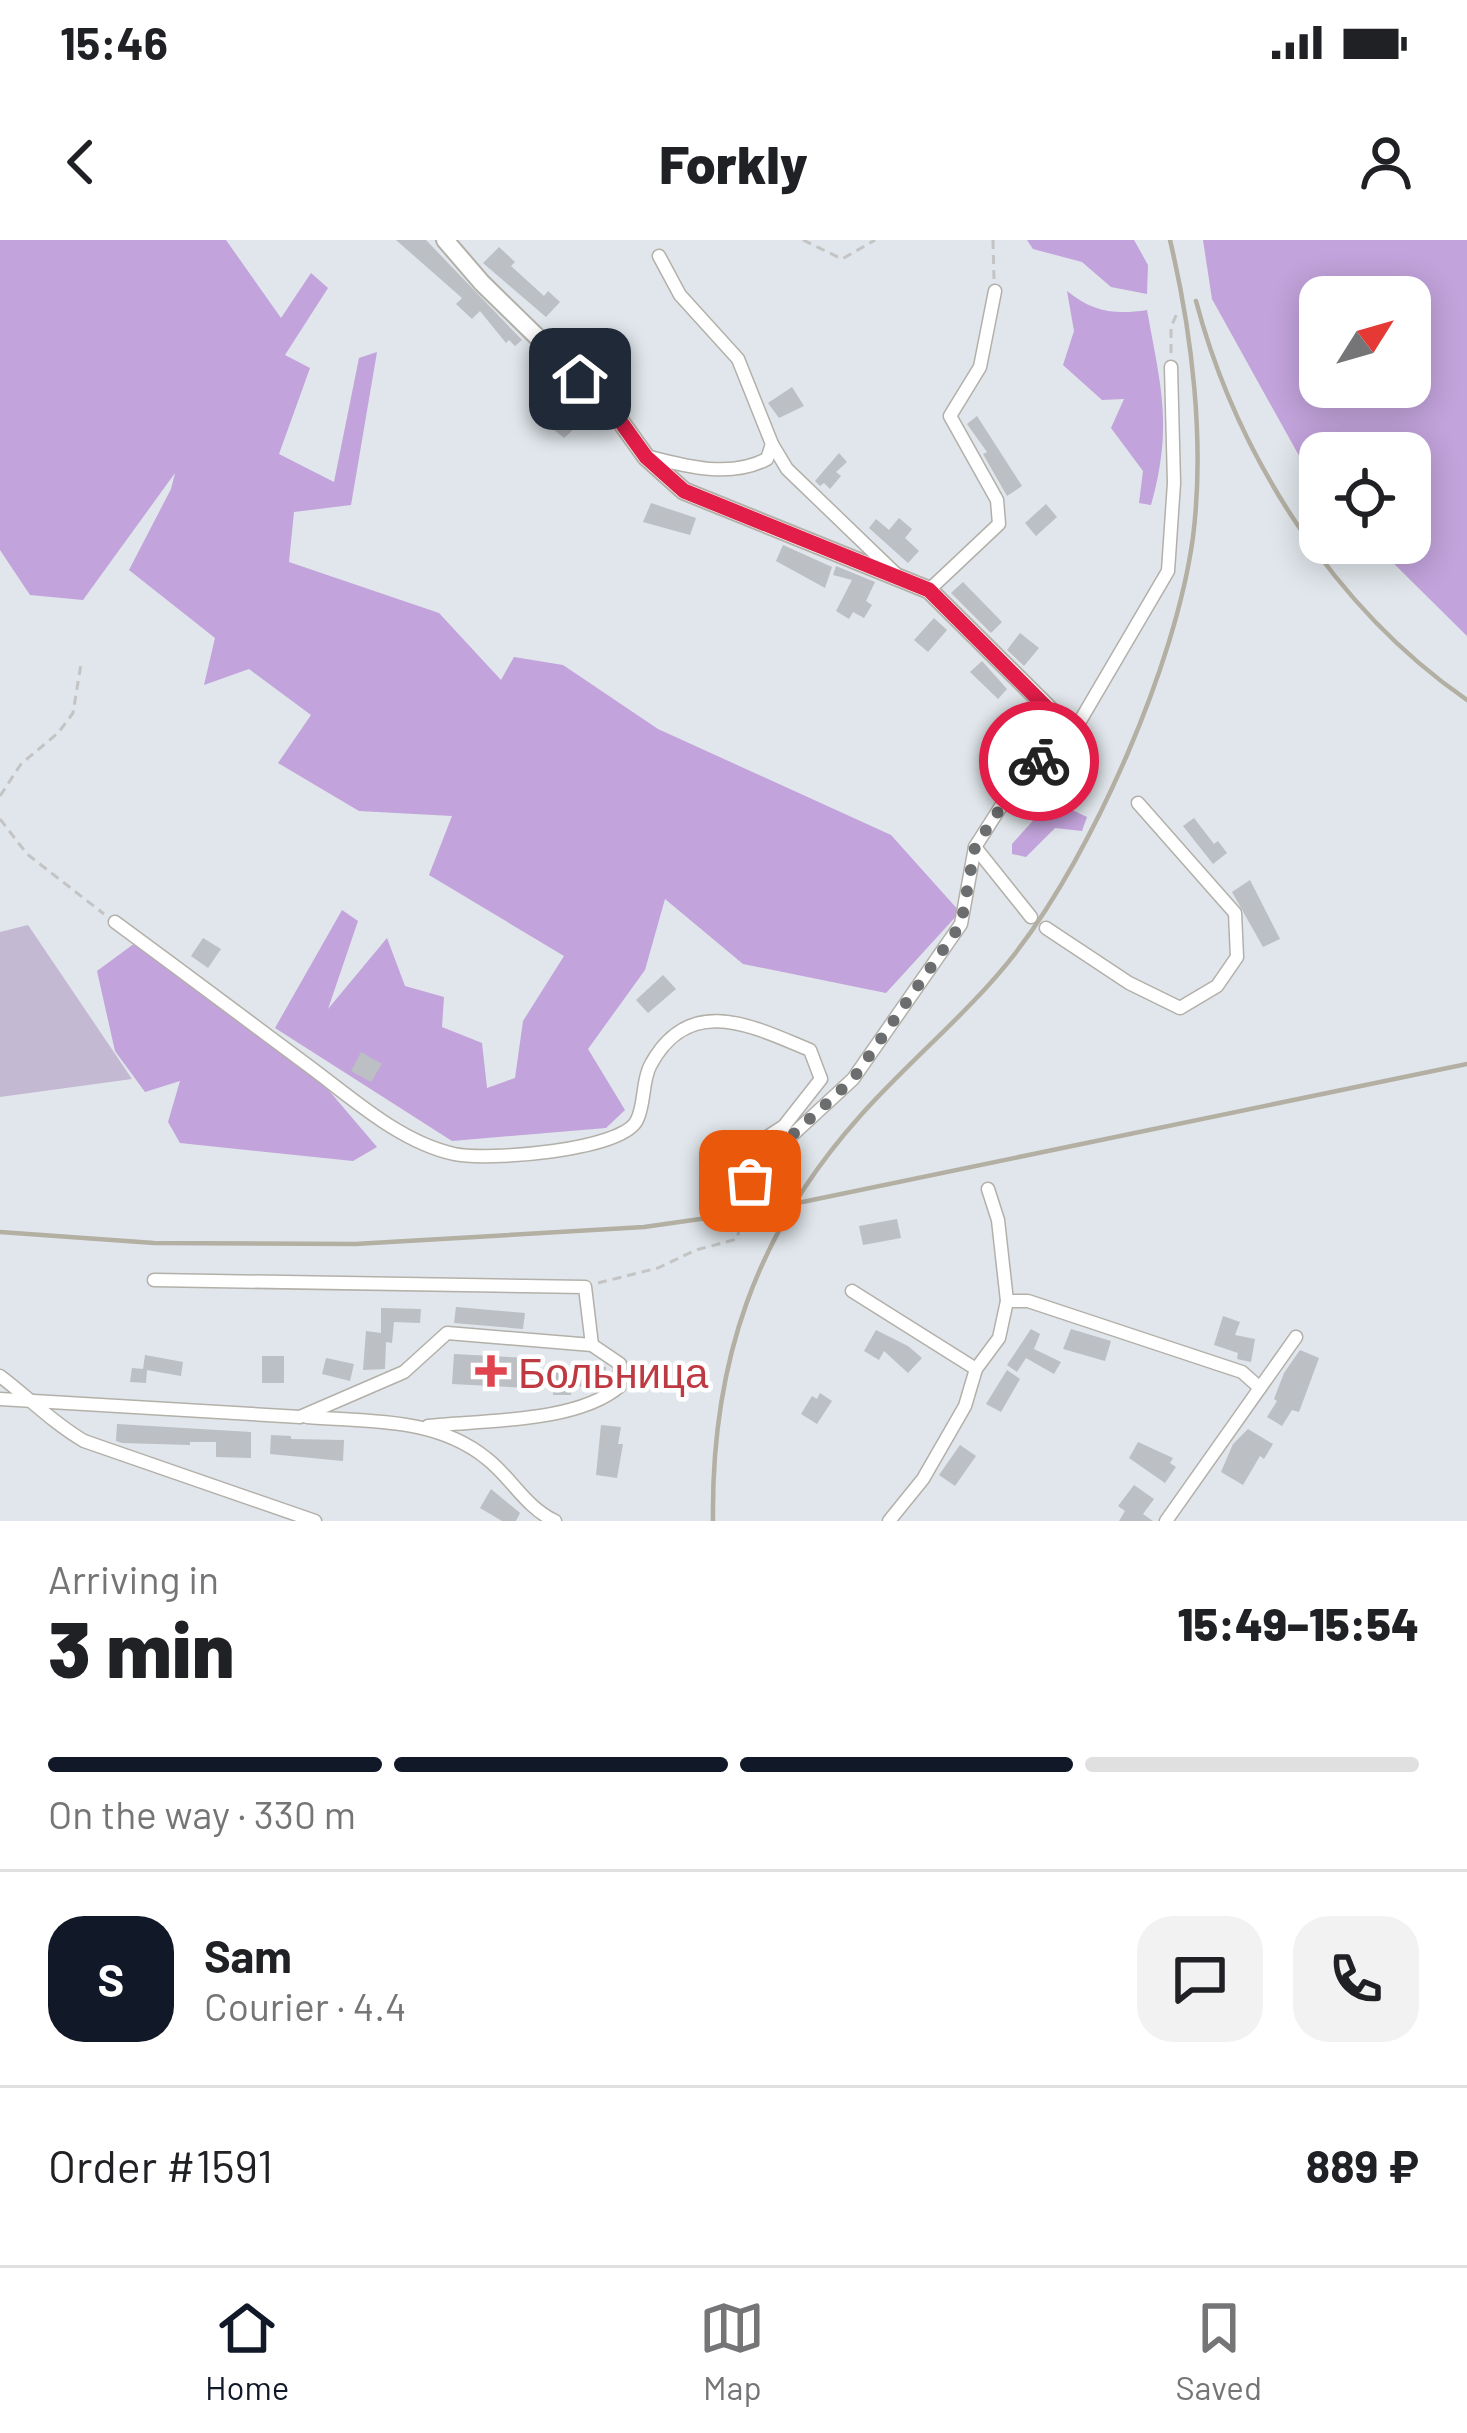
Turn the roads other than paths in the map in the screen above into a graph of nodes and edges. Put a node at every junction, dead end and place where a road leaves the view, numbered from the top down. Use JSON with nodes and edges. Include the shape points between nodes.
{"nodes":[{"id":1,"x":445,"y":240,"type":"edge"},
{"id":2,"x":659,"y":256,"type":"dead end"},
{"id":3,"x":995,"y":291,"type":"road end"},
{"id":4,"x":1171,"y":367,"type":"road end"},
{"id":5,"x":772,"y":444,"type":"junction"},
{"id":6,"x":646,"y":457,"type":"junction"},
{"id":7,"x":897,"y":574,"type":"junction"},
{"id":8,"x":929,"y":590,"type":"junction"},
{"id":9,"x":1073,"y":734,"type":"junction"},
{"id":10,"x":1138,"y":803,"type":"dead end"},
{"id":11,"x":975,"y":847,"type":"junction"},
{"id":12,"x":1031,"y":917,"type":"dead end"},
{"id":13,"x":115,"y":922,"type":"road end"},
{"id":14,"x":1046,"y":928,"type":"dead end"},
{"id":15,"x":988,"y":1189,"type":"dead end"},
{"id":16,"x":154,"y":1280,"type":"dead end"},
{"id":17,"x":852,"y":1291,"type":"dead end"},
{"id":18,"x":1007,"y":1301,"type":"junction"},
{"id":19,"x":1296,"y":1337,"type":"dead end"},
{"id":20,"x":592,"y":1345,"type":"junction"},
{"id":21,"x":976,"y":1370,"type":"junction"},
{"id":22,"x":0,"y":1376,"type":"edge"},
{"id":23,"x":1260,"y":1388,"type":"junction"},
{"id":24,"x":0,"y":1399,"type":"edge"},
{"id":25,"x":34,"y":1402,"type":"junction"},
{"id":26,"x":300,"y":1417,"type":"junction"},
{"id":27,"x":428,"y":1426,"type":"junction"},
{"id":28,"x":315,"y":1521,"type":"edge"},
{"id":29,"x":555,"y":1521,"type":"edge"},
{"id":30,"x":889,"y":1521,"type":"edge"},
{"id":31,"x":1166,"y":1521,"type":"edge"}],
"edges":[{"from":1,"to":6,"type":"street","via":[[613,411]]},
{"from":2,"to":5,"type":"street","via":[[680,295],[738,359]]},
{"from":3,"to":8,"type":"street","via":[[980,368],[950,416],[997,500],[999,524]]},
{"from":4,"to":9,"type":"street","via":[[1168,571]]},
{"from":5,"to":6,"type":"street","via":[[767,459],[749,469]]},
{"from":5,"to":7,"type":"street"},
{"from":6,"to":7,"type":"street","via":[[684,491]]},
{"from":7,"to":8,"type":"street"},
{"from":8,"to":9,"type":"street"},
{"from":9,"to":11,"type":"street","via":[[1022,775]]},
{"from":10,"to":14,"type":"street","via":[[1235,913],[1237,957],[1217,986],[1180,1008]]},
{"from":11,"to":12,"type":"street"},
{"from":11,"to":13,"type":"street","via":[[961,924],[853,1079],[750,1181],[738,1168],[744,1152],[784,1126],[821,1078],[810,1050],[715,1019],[677,1034],[650,1066],[637,1120],[623,1136],[528,1155],[457,1155],[416,1141],[367,1108]]},
{"from":15,"to":18,"type":"street"},
{"from":16,"to":20,"type":"street","via":[[585,1287]]},
{"from":17,"to":21,"type":"street"},
{"from":18,"to":21,"type":"street","via":[[999,1338]]},
{"from":18,"to":23,"type":"street","via":[[1028,1301],[1242,1372]]},
{"from":19,"to":23,"type":"street"},
{"from":20,"to":26,"type":"street","via":[[447,1333],[404,1372]]},
{"from":20,"to":27,"type":"street","via":[[620,1364],[620,1385],[606,1398],[579,1409]]},
{"from":21,"to":30,"type":"street","via":[[965,1406]]},
{"from":22,"to":25,"type":"street"},
{"from":23,"to":31,"type":"street"},
{"from":24,"to":25,"type":"street"},
{"from":25,"to":26,"type":"street"},
{"from":25,"to":28,"type":"street","via":[[84,1441]]},
{"from":26,"to":27,"type":"street"},
{"from":27,"to":29,"type":"street","via":[[486,1457]]}]}
